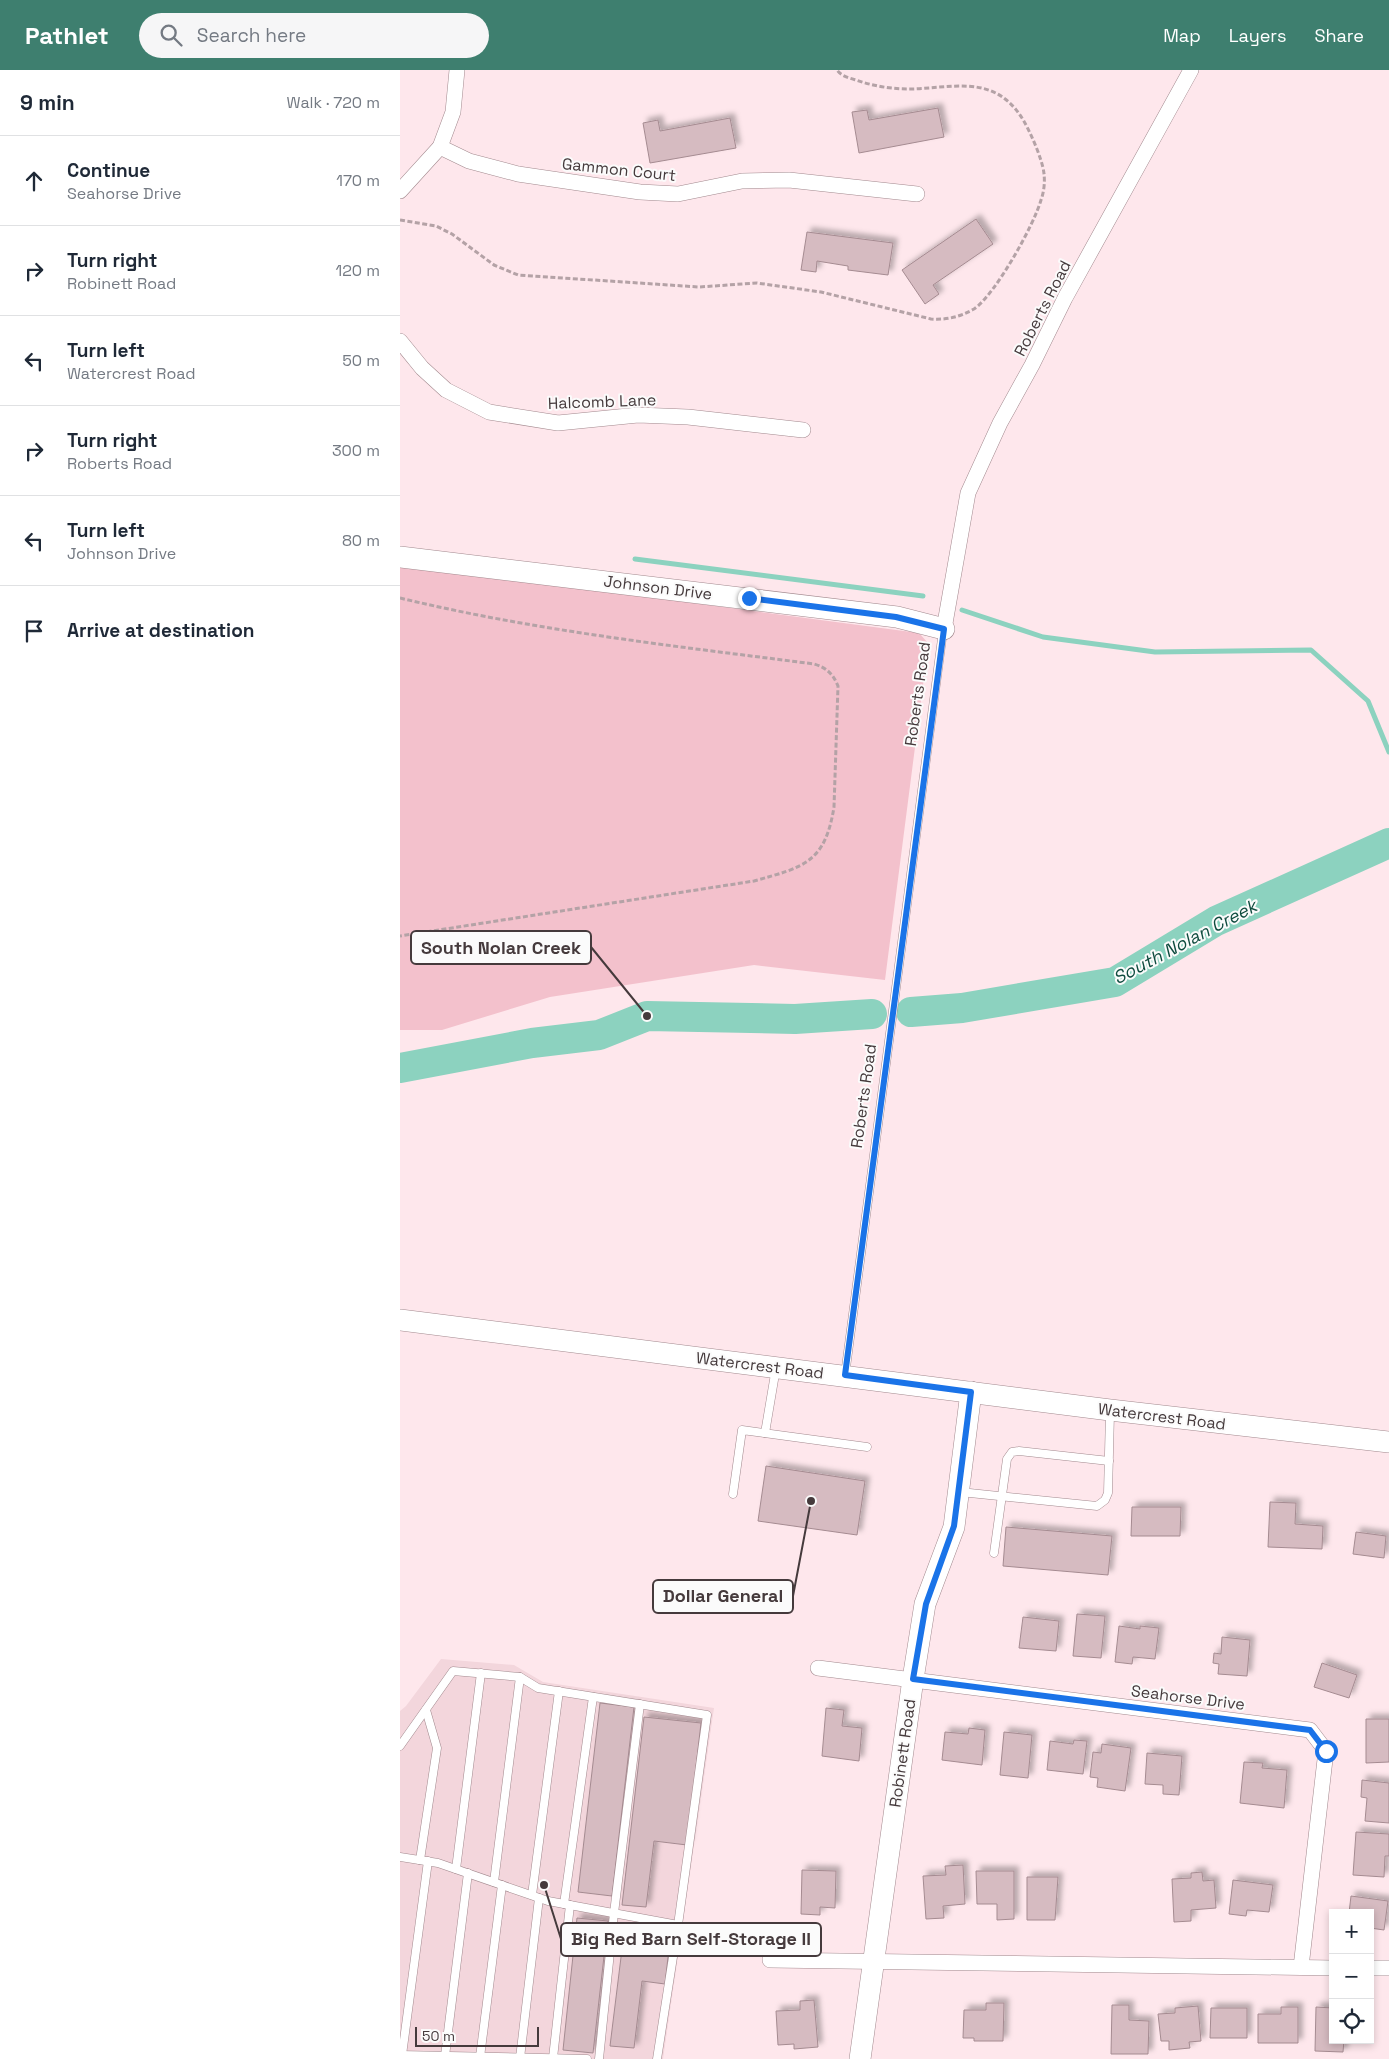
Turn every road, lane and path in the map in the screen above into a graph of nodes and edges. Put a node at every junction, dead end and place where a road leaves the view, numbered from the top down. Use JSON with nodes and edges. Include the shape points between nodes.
{"nodes":[{"id":1,"x":457,"y":70,"type":"edge"},
{"id":2,"x":837,"y":70,"type":"edge"},
{"id":3,"x":1191,"y":70,"type":"edge"},
{"id":4,"x":440,"y":147,"type":"junction"},
{"id":5,"x":400,"y":191,"type":"edge"},
{"id":6,"x":917,"y":194,"type":"dead end"},
{"id":7,"x":400,"y":220,"type":"edge"},
{"id":8,"x":400,"y":341,"type":"edge"},
{"id":9,"x":802,"y":430,"type":"dead end"},
{"id":10,"x":400,"y":557,"type":"edge"},
{"id":11,"x":400,"y":598,"type":"edge"},
{"id":12,"x":944,"y":629,"type":"junction"},
{"id":13,"x":400,"y":936,"type":"edge"},
{"id":14,"x":400,"y":1320,"type":"edge"},
{"id":15,"x":776,"y":1366,"type":"junction"},
{"id":16,"x":845,"y":1375,"type":"junction"},
{"id":17,"x":971,"y":1392,"type":"junction"},
{"id":18,"x":1110,"y":1410,"type":"junction"},
{"id":19,"x":766,"y":1433,"type":"junction"},
{"id":20,"x":1389,"y":1442,"type":"edge"},
{"id":21,"x":867,"y":1447,"type":"dead end"},
{"id":22,"x":1109,"y":1461,"type":"junction"},
{"id":23,"x":958,"y":1492,"type":"junction"},
{"id":24,"x":733,"y":1494,"type":"dead end"},
{"id":25,"x":1002,"y":1496,"type":"junction"},
{"id":26,"x":994,"y":1553,"type":"dead end"},
{"id":27,"x":818,"y":1668,"type":"dead end"},
{"id":28,"x":480,"y":1673,"type":"junction"},
{"id":29,"x":520,"y":1677,"type":"junction"},
{"id":30,"x":913,"y":1679,"type":"junction"},
{"id":31,"x":559,"y":1691,"type":"junction"},
{"id":32,"x":593,"y":1696,"type":"junction"},
{"id":33,"x":640,"y":1704,"type":"junction"},
{"id":34,"x":426,"y":1710,"type":"junction"},
{"id":35,"x":400,"y":1746,"type":"edge"},
{"id":36,"x":400,"y":1857,"type":"edge"},
{"id":37,"x":424,"y":1861,"type":"junction"},
{"id":38,"x":456,"y":1869,"type":"junction"},
{"id":39,"x":468,"y":1873,"type":"junction"},
{"id":40,"x":498,"y":1884,"type":"junction"},
{"id":41,"x":536,"y":1897,"type":"junction"},
{"id":42,"x":567,"y":1904,"type":"junction"},
{"id":43,"x":614,"y":1913,"type":"junction"},
{"id":44,"x":678,"y":1925,"type":"junction"},
{"id":45,"x":770,"y":1960,"type":"dead end"},
{"id":46,"x":872,"y":1962,"type":"junction"},
{"id":47,"x":1300,"y":1967,"type":"junction"},
{"id":48,"x":1329,"y":1968,"type":"edge"},
{"id":49,"x":1374,"y":1968,"type":"edge"},
{"id":50,"x":1389,"y":1968,"type":"edge"},
{"id":51,"x":401,"y":2055,"type":"edge"},
{"id":52,"x":445,"y":2056,"type":"junction"},
{"id":53,"x":480,"y":2057,"type":"junction"},
{"id":54,"x":520,"y":2058,"type":"junction"},
{"id":55,"x":553,"y":2058,"type":"edge"},
{"id":56,"x":587,"y":2059,"type":"edge"},
{"id":57,"x":599,"y":2059,"type":"edge"},
{"id":58,"x":657,"y":2059,"type":"edge"},
{"id":59,"x":860,"y":2059,"type":"edge"}],
"edges":[{"from":1,"to":4,"type":"street","via":[[453,112]]},
{"from":2,"to":7,"type":"path","via":[[848,78],[875,86],[909,89],[969,85],[986,89],[1005,99],[1020,115],[1044,172],[1041,200],[1000,281],[975,308],[945,320],[931,319],[821,292],[757,283],[699,287],[518,275],[494,265],[436,226]]},
{"from":3,"to":12,"type":"street","name":"Roberts Road","via":[[1065,298],[1000,423],[968,493]]},
{"from":4,"to":5,"type":"street"},
{"from":4,"to":6,"type":"street","name":"Gammon Court","via":[[469,162],[518,174],[640,192],[678,194],[742,181],[789,180]]},
{"from":8,"to":9,"type":"street","name":"Halcomb Lane","via":[[446,390],[489,412],[558,423],[598,418],[688,417]]},
{"from":10,"to":12,"type":"street","name":"Johnson Drive","via":[[896,617]]},
{"from":11,"to":13,"type":"path","via":[[546,628],[814,664],[834,675],[838,686],[834,807],[825,843],[812,860],[790,871],[754,881]]},
{"from":12,"to":16,"type":"lane","name":"Roberts Road"},
{"from":14,"to":15,"type":"street","name":"Watercrest Road"},
{"from":15,"to":16,"type":"street","name":"Watercrest Road"},
{"from":15,"to":19,"type":"lane"},
{"from":16,"to":17,"type":"street","name":"Watercrest Road"},
{"from":17,"to":18,"type":"street","name":"Watercrest Road"},
{"from":17,"to":23,"type":"street","name":"Robinett Road"},
{"from":18,"to":20,"type":"street","name":"Watercrest Road"},
{"from":18,"to":22,"type":"lane"},
{"from":19,"to":21,"type":"lane"},
{"from":19,"to":24,"type":"lane","via":[[742,1430]]},
{"from":22,"to":25,"type":"lane","via":[[1012,1452],[1006,1459]]},
{"from":22,"to":25,"type":"lane","via":[[1108,1493],[1097,1506]]},
{"from":23,"to":25,"type":"lane"},
{"from":23,"to":30,"type":"street","name":"Robinett Road","via":[[954,1526],[926,1604]]},
{"from":25,"to":26,"type":"lane"},
{"from":27,"to":30,"type":"street","name":"Seahorse Drive"},
{"from":28,"to":29,"type":"lane"},
{"from":28,"to":34,"type":"lane","via":[[453,1671]]},
{"from":28,"to":38,"type":"lane"},
{"from":29,"to":31,"type":"lane","via":[[538,1688]]},
{"from":29,"to":40,"type":"lane"},
{"from":30,"to":46,"type":"street","name":"Robinett Road"},
{"from":30,"to":47,"type":"street","name":"Seahorse Drive","via":[[1310,1730],[1326,1751]]},
{"from":31,"to":32,"type":"lane"},
{"from":31,"to":41,"type":"lane"},
{"from":32,"to":33,"type":"lane"},
{"from":32,"to":42,"type":"lane"},
{"from":33,"to":43,"type":"lane"},
{"from":33,"to":44,"type":"lane","via":[[707,1715]]},
{"from":34,"to":35,"type":"lane"},
{"from":34,"to":37,"type":"lane","via":[[437,1748]]},
{"from":36,"to":37,"type":"lane"},
{"from":37,"to":38,"type":"lane"},
{"from":37,"to":51,"type":"lane"},
{"from":38,"to":39,"type":"lane"},
{"from":39,"to":40,"type":"lane"},
{"from":39,"to":52,"type":"lane"},
{"from":40,"to":41,"type":"lane"},
{"from":40,"to":53,"type":"lane"},
{"from":41,"to":42,"type":"lane"},
{"from":41,"to":54,"type":"lane"},
{"from":42,"to":43,"type":"lane"},
{"from":42,"to":55,"type":"lane"},
{"from":43,"to":44,"type":"lane"},
{"from":43,"to":57,"type":"lane"},
{"from":44,"to":58,"type":"lane"},
{"from":45,"to":46,"type":"street"},
{"from":46,"to":47,"type":"street"},
{"from":46,"to":59,"type":"street","name":"Robinett Road"},
{"from":47,"to":48,"type":"street"},
{"from":49,"to":50,"type":"street"},
{"from":51,"to":52,"type":"lane"},
{"from":52,"to":53,"type":"lane"},
{"from":53,"to":54,"type":"lane"},
{"from":54,"to":55,"type":"lane"},
{"from":55,"to":56,"type":"lane"}]}
